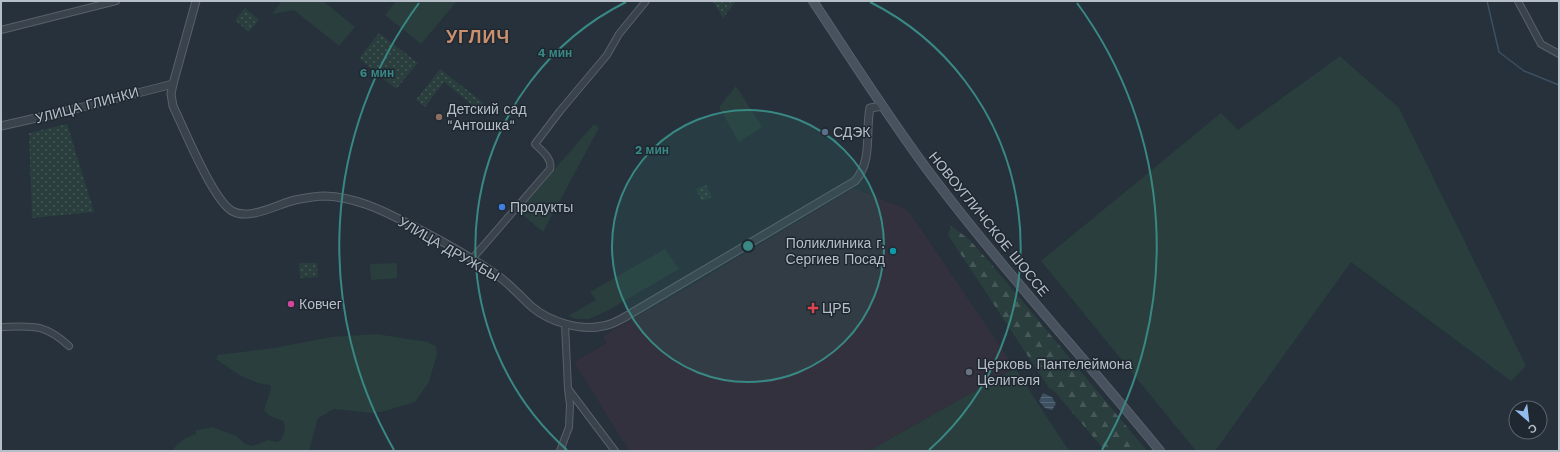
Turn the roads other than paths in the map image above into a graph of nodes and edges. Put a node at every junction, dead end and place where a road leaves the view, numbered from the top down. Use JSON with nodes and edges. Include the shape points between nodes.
{"nodes":[{"id":1,"x":116,"y":1,"type":"edge"},
{"id":2,"x":196,"y":1,"type":"edge"},
{"id":3,"x":646,"y":1,"type":"edge"},
{"id":4,"x":813,"y":1,"type":"edge"},
{"id":5,"x":1518,"y":1,"type":"edge"},
{"id":6,"x":1,"y":30,"type":"edge"},
{"id":7,"x":1559,"y":54,"type":"edge"},
{"id":8,"x":173,"y":84,"type":"junction"},
{"id":9,"x":874,"y":93,"type":"junction"},
{"id":10,"x":883,"y":106,"type":"junction"},
{"id":11,"x":870,"y":108,"type":"junction"},
{"id":12,"x":1,"y":126,"type":"edge"},
{"id":13,"x":472,"y":259,"type":"junction"},
{"id":14,"x":565,"y":324,"type":"junction"},
{"id":15,"x":1,"y":327,"type":"edge"},
{"id":16,"x":69,"y":346,"type":"dead end"},
{"id":17,"x":568,"y":389,"type":"junction"},
{"id":18,"x":560,"y":451,"type":"edge"},
{"id":19,"x":615,"y":451,"type":"edge"},
{"id":20,"x":1160,"y":451,"type":"edge"}],
"edges":[{"from":1,"to":6,"type":"street"},
{"from":2,"to":8,"type":"street","name":"УЛИЦА ДРУЖБЫ"},
{"from":3,"to":13,"type":"street","via":[[619,34],[607,55],[535,144],[549,158],[550,169]]},
{"from":4,"to":9,"type":"main road","name":"НОВОУГЛИЧСКОЕ ШОССЕ"},
{"from":5,"to":7,"type":"street","via":[[1541,44]]},
{"from":8,"to":12,"type":"street","name":"УЛИЦА ГЛИНКИ"},
{"from":8,"to":13,"type":"street","name":"УЛИЦА ДРУЖБЫ","via":[[173,106],[216,192],[232,211],[250,214],[314,197],[351,199],[382,211]]},
{"from":9,"to":10,"type":"main road","name":"НОВОУГЛИЧСКОЕ ШОССЕ"},
{"from":9,"to":11,"type":"street","name":"УЛИЦА ДРУЖБЫ"},
{"from":10,"to":11,"type":"street"},
{"from":10,"to":20,"type":"main road","name":"НОВОУГЛИЧСКОЕ ШОССЕ","via":[[928,170],[987,245]]},
{"from":11,"to":14,"type":"street","name":"УЛИЦА ДРУЖБЫ","via":[[865,164],[855,181],[613,323],[593,328]]},
{"from":13,"to":14,"type":"street","name":"УЛИЦА ДРУЖБЫ","via":[[494,273],[540,313]]},
{"from":14,"to":17,"type":"street"},
{"from":15,"to":16,"type":"street","via":[[42,328]]},
{"from":17,"to":18,"type":"street","via":[[569,427]]},
{"from":17,"to":19,"type":"street"}]}
